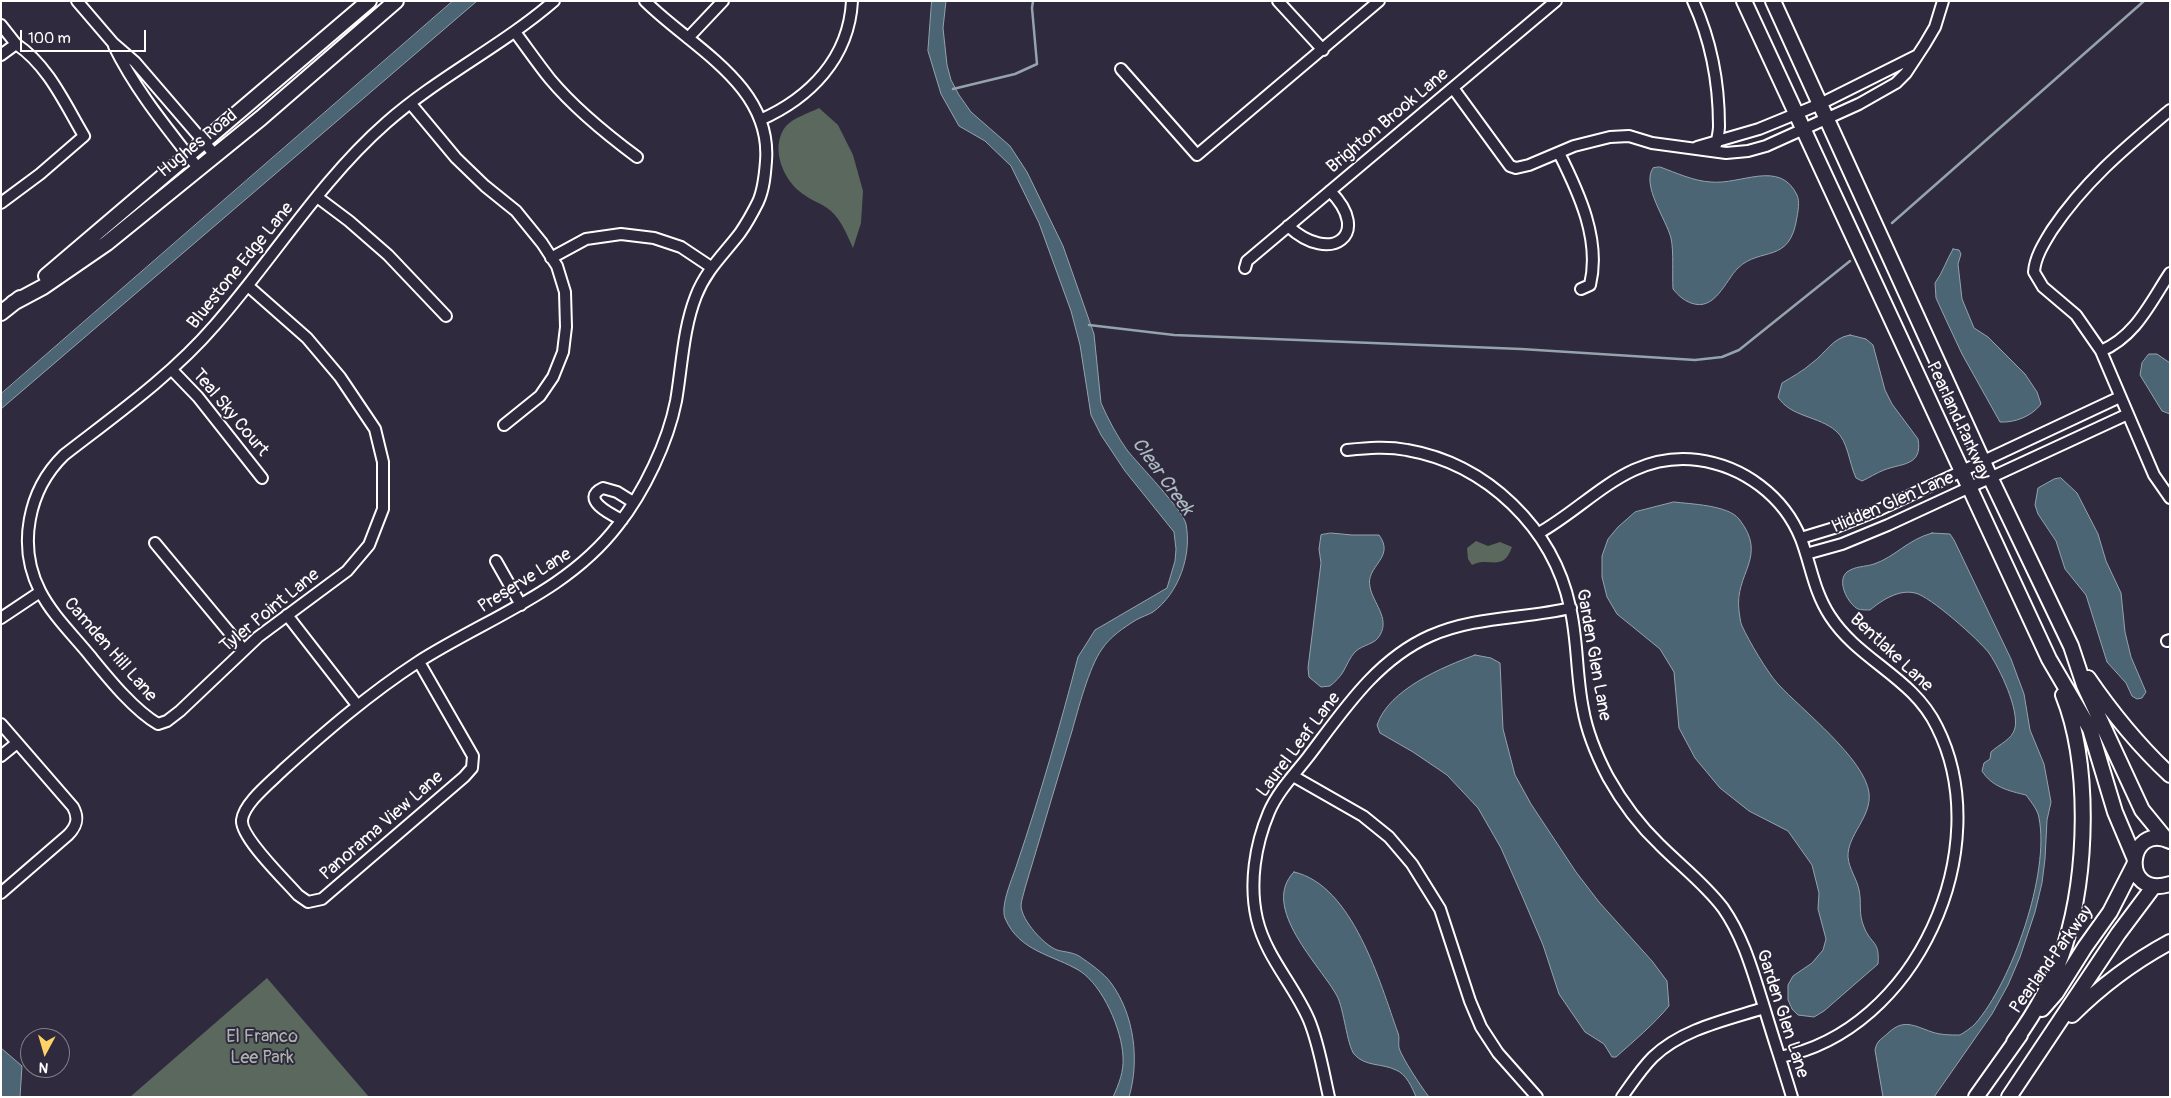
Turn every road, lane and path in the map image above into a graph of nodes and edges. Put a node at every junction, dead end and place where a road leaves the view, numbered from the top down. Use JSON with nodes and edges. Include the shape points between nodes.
{"nodes":[{"id":1,"x":76,"y":1,"type":"edge"},
{"id":2,"x":370,"y":1,"type":"edge"},
{"id":3,"x":396,"y":1,"type":"edge"},
{"id":4,"x":554,"y":1,"type":"edge"},
{"id":5,"x":645,"y":1,"type":"edge"},
{"id":6,"x":723,"y":1,"type":"edge"},
{"id":7,"x":852,"y":1,"type":"edge"},
{"id":8,"x":1278,"y":1,"type":"edge"},
{"id":9,"x":1379,"y":1,"type":"edge"},
{"id":10,"x":1556,"y":1,"type":"edge"},
{"id":11,"x":1693,"y":1,"type":"edge"},
{"id":12,"x":1744,"y":1,"type":"edge"},
{"id":13,"x":1773,"y":1,"type":"edge"},
{"id":14,"x":1943,"y":1,"type":"edge"},
{"id":15,"x":1,"y":24,"type":"edge"},
{"id":16,"x":515,"y":32,"type":"junction"},
{"id":17,"x":688,"y":38,"type":"junction"},
{"id":18,"x":112,"y":43,"type":"junction"},
{"id":19,"x":16,"y":44,"type":"junction"},
{"id":20,"x":1323,"y":50,"type":"junction"},
{"id":21,"x":1,"y":55,"type":"edge"},
{"id":22,"x":1917,"y":56,"type":"junction"},
{"id":23,"x":1120,"y":69,"type":"dead end"},
{"id":24,"x":1453,"y":88,"type":"junction"},
{"id":25,"x":412,"y":104,"type":"junction"},
{"id":26,"x":1820,"y":104,"type":"junction"},
{"id":27,"x":2170,"y":110,"type":"edge"},
{"id":28,"x":1796,"y":114,"type":"junction"},
{"id":29,"x":1827,"y":118,"type":"junction"},
{"id":30,"x":760,"y":120,"type":"junction"},
{"id":31,"x":1803,"y":128,"type":"junction"},
{"id":32,"x":204,"y":142,"type":"junction"},
{"id":33,"x":1716,"y":146,"type":"junction"},
{"id":34,"x":1559,"y":153,"type":"junction"},
{"id":35,"x":215,"y":155,"type":"junction"},
{"id":36,"x":189,"y":156,"type":"junction"},
{"id":37,"x":638,"y":157,"type":"dead end"},
{"id":38,"x":198,"y":168,"type":"junction"},
{"id":39,"x":1330,"y":191,"type":"junction"},
{"id":40,"x":317,"y":198,"type":"junction"},
{"id":41,"x":1,"y":203,"type":"edge"},
{"id":42,"x":1288,"y":226,"type":"junction"},
{"id":43,"x":552,"y":258,"type":"junction"},
{"id":44,"x":711,"y":267,"type":"junction"},
{"id":45,"x":1245,"y":268,"type":"dead end"},
{"id":46,"x":2170,"y":273,"type":"edge"},
{"id":47,"x":248,"y":286,"type":"junction"},
{"id":48,"x":1582,"y":289,"type":"dead end"},
{"id":49,"x":13,"y":303,"type":"junction"},
{"id":50,"x":1,"y":313,"type":"edge"},
{"id":51,"x":446,"y":316,"type":"dead end"},
{"id":52,"x":2101,"y":350,"type":"junction"},
{"id":53,"x":172,"y":370,"type":"junction"},
{"id":54,"x":2120,"y":397,"type":"junction"},
{"id":55,"x":2128,"y":414,"type":"junction"},
{"id":56,"x":504,"y":425,"type":"dead end"},
{"id":57,"x":1347,"y":450,"type":"dead end"},
{"id":58,"x":1984,"y":461,"type":"junction"},
{"id":59,"x":1962,"y":472,"type":"junction"},
{"id":60,"x":1990,"y":477,"type":"junction"},
{"id":61,"x":262,"y":478,"type":"dead end"},
{"id":62,"x":1968,"y":488,"type":"junction"},
{"id":63,"x":2170,"y":498,"type":"edge"},
{"id":64,"x":633,"y":502,"type":"junction"},
{"id":65,"x":622,"y":520,"type":"junction"},
{"id":66,"x":1539,"y":533,"type":"junction"},
{"id":67,"x":1801,"y":538,"type":"junction"},
{"id":68,"x":155,"y":543,"type":"dead end"},
{"id":69,"x":1806,"y":554,"type":"junction"},
{"id":70,"x":496,"y":561,"type":"dead end"},
{"id":71,"x":40,"y":592,"type":"junction"},
{"id":72,"x":521,"y":605,"type":"junction"},
{"id":73,"x":1571,"y":608,"type":"junction"},
{"id":74,"x":287,"y":615,"type":"junction"},
{"id":75,"x":1,"y":618,"type":"edge"},
{"id":76,"x":2071,"y":646,"type":"junction"},
{"id":77,"x":244,"y":650,"type":"junction"},
{"id":78,"x":2049,"y":660,"type":"junction"},
{"id":79,"x":419,"y":662,"type":"junction"},
{"id":80,"x":357,"y":704,"type":"junction"},
{"id":81,"x":1,"y":724,"type":"edge"},
{"id":82,"x":158,"y":724,"type":"joint"},
{"id":83,"x":17,"y":743,"type":"junction"},
{"id":84,"x":1,"y":756,"type":"edge"},
{"id":85,"x":2170,"y":775,"type":"edge"},
{"id":86,"x":1293,"y":776,"type":"junction"},
{"id":87,"x":2167,"y":840,"type":"edge"},
{"id":88,"x":2134,"y":861,"type":"junction"},
{"id":89,"x":2170,"y":884,"type":"edge"},
{"id":90,"x":2154,"y":886,"type":"junction"},
{"id":91,"x":1,"y":893,"type":"edge"},
{"id":92,"x":308,"y":902,"type":"joint"},
{"id":93,"x":2170,"y":942,"type":"edge"},
{"id":94,"x":1764,"y":1008,"type":"junction"},
{"id":95,"x":2014,"y":1042,"type":"junction"},
{"id":96,"x":2043,"y":1048,"type":"junction"},
{"id":97,"x":1780,"y":1056,"type":"junction"},
{"id":98,"x":1329,"y":1097,"type":"edge"},
{"id":99,"x":1537,"y":1097,"type":"edge"},
{"id":100,"x":1622,"y":1097,"type":"edge"},
{"id":101,"x":1792,"y":1097,"type":"edge"},
{"id":102,"x":1976,"y":1097,"type":"edge"},
{"id":103,"x":2009,"y":1097,"type":"edge"}],
"edges":[{"from":1,"to":18,"type":"street"},
{"from":2,"to":32,"type":"main road","name":"Hughes Road"},
{"from":3,"to":35,"type":"main road","name":"Hughes Road"},
{"from":4,"to":16,"type":"street","name":"Bluestone Edge Lane"},
{"from":5,"to":17,"type":"street","name":"Preserve Lane"},
{"from":6,"to":17,"type":"street"},
{"from":7,"to":30,"type":"street","via":[[845,38],[824,75],[796,101]]},
{"from":8,"to":20,"type":"street"},
{"from":9,"to":20,"type":"street"},
{"from":10,"to":24,"type":"street","name":"Brighton Brook Lane"},
{"from":11,"to":33,"type":"street","via":[[1714,65],[1718,111]]},
{"from":12,"to":28,"type":"main road","name":"Pearland Parkway"},
{"from":13,"to":26,"type":"main road","name":"Pearland Parkway"},
{"from":14,"to":22,"type":"street","via":[[1935,27]]},
{"from":15,"to":19,"type":"street"},
{"from":16,"to":25,"type":"street","name":"Bluestone Edge Lane"},
{"from":16,"to":37,"type":"street","via":[[573,104],[606,135]]},
{"from":17,"to":30,"type":"street","name":"Preserve Lane","via":[[744,89]]},
{"from":18,"to":32,"type":"street","via":[[135,62]]},
{"from":18,"to":36,"type":"street","via":[[124,68]]},
{"from":19,"to":21,"type":"street"},
{"from":19,"to":41,"type":"street","via":[[29,52],[44,71],[84,136]]},
{"from":20,"to":23,"type":"street","via":[[1197,155]]},
{"from":22,"to":26,"type":"street"},
{"from":22,"to":29,"type":"street","via":[[1896,83]]},
{"from":24,"to":34,"type":"street","via":[[1510,166],[1516,168]]},
{"from":24,"to":39,"type":"street","name":"Brighton Brook Lane"},
{"from":25,"to":40,"type":"street","name":"Bluestone Edge Lane","via":[[380,128]]},
{"from":25,"to":43,"type":"street","via":[[456,158],[516,211]]},
{"from":26,"to":28,"type":"street"},
{"from":26,"to":29,"type":"main road","name":"Pearland Parkway"},
{"from":27,"to":52,"type":"street","via":[[2084,186],[2049,236],[2034,265],[2036,279],[2076,315]]},
{"from":28,"to":31,"type":"main road","name":"Pearland Parkway"},
{"from":28,"to":33,"type":"street"},
{"from":29,"to":31,"type":"street"},
{"from":29,"to":58,"type":"main road","name":"Pearland Parkway"},
{"from":30,"to":44,"type":"street","name":"Preserve Lane","via":[[767,149],[760,197],[742,230]]},
{"from":31,"to":33,"type":"street","via":[[1748,151]]},
{"from":31,"to":59,"type":"main road","name":"Pearland Parkway"},
{"from":32,"to":35,"type":"street"},
{"from":32,"to":36,"type":"main road","name":"Hughes Road"},
{"from":33,"to":34,"type":"street","via":[[1693,148],[1652,143],[1629,136],[1610,136]]},
{"from":34,"to":48,"type":"street","via":[[1577,192],[1591,240],[1593,274],[1590,285]]},
{"from":35,"to":38,"type":"main road","name":"Hughes Road"},
{"from":36,"to":38,"type":"street"},
{"from":36,"to":49,"type":"main road","name":"Hughes Road"},
{"from":38,"to":49,"type":"main road","name":"Hughes Road","via":[[107,243],[43,287]]},
{"from":39,"to":42,"type":"street","name":"Brighton Brook Lane"},
{"from":39,"to":42,"type":"street","via":[[1348,219],[1348,231],[1343,239],[1334,245],[1316,244]]},
{"from":40,"to":47,"type":"street","name":"Bluestone Edge Lane"},
{"from":40,"to":51,"type":"street","via":[[388,255]]},
{"from":42,"to":45,"type":"street","name":"Brighton Brook Lane","via":[[1247,261]]},
{"from":43,"to":44,"type":"street","via":[[586,240],[622,234],[654,238],[681,247]]},
{"from":43,"to":56,"type":"street","via":[[565,292],[563,352],[553,377],[540,396]]},
{"from":44,"to":64,"type":"street","name":"Preserve Lane","via":[[689,314],[671,423],[653,469]]},
{"from":46,"to":52,"type":"street","via":[[2134,328],[2114,345]]},
{"from":47,"to":53,"type":"street","name":"Bluestone Edge Lane"},
{"from":47,"to":74,"type":"street","name":"Tyler Point Lane","via":[[307,338],[340,378],[375,429],[383,462],[383,509],[369,545],[347,571]]},
{"from":49,"to":50,"type":"main road","name":"Hughes Road"},
{"from":52,"to":54,"type":"street"},
{"from":53,"to":61,"type":"street","name":"Teal Sky Court"},
{"from":53,"to":71,"type":"street","name":"Bluestone Edge Lane","via":[[64,455],[47,476],[32,507],[28,539],[31,568]]},
{"from":54,"to":55,"type":"street"},
{"from":54,"to":58,"type":"street","name":"Hidden Glen Lane"},
{"from":55,"to":60,"type":"street","name":"Hidden Glen Lane"},
{"from":55,"to":63,"type":"street","via":[[2154,475]]},
{"from":57,"to":66,"type":"street","name":"Garden Glen Lane","via":[[1406,449],[1462,468],[1495,489]]},
{"from":58,"to":59,"type":"street","name":"Hidden Glen Lane"},
{"from":58,"to":60,"type":"main road","name":"Pearland Parkway"},
{"from":59,"to":62,"type":"main road","name":"Pearland Parkway"},
{"from":59,"to":67,"type":"street","name":"Hidden Glen Lane","via":[[1856,520]]},
{"from":60,"to":62,"type":"street","name":"Hidden Glen Lane"},
{"from":60,"to":76,"type":"main road","name":"Pearland Parkway"},
{"from":62,"to":69,"type":"street","name":"Hidden Glen Lane","via":[[1864,535]]},
{"from":62,"to":78,"type":"main road","name":"Pearland Parkway"},
{"from":64,"to":65,"type":"street","name":"Preserve Lane"},
{"from":64,"to":65,"type":"street","via":[[610,489],[603,488],[598,492],[597,505]]},
{"from":65,"to":72,"type":"street","name":"Preserve Lane","via":[[585,562]]},
{"from":66,"to":67,"type":"street","name":"Bentlake Lane","via":[[1597,490],[1637,467],[1678,459],[1714,462],[1743,473],[1780,504]]},
{"from":66,"to":73,"type":"street","name":"Garden Glen Lane","via":[[1558,568]]},
{"from":67,"to":69,"type":"street","name":"Bentlake Lane"},
{"from":68,"to":77,"type":"street"},
{"from":69,"to":97,"type":"street","name":"Bentlake Lane","via":[[1823,605],[1840,630],[1913,691],[1930,714],[1943,740],[1952,770],[1957,825],[1949,888],[1930,934],[1911,966],[1858,1021],[1818,1044]]},
{"from":70,"to":72,"type":"street"},
{"from":71,"to":75,"type":"street"},
{"from":71,"to":82,"type":"street","name":"Camden Hill Lane","via":[[103,671],[147,718]]},
{"from":72,"to":79,"type":"street","name":"Preserve Lane"},
{"from":73,"to":86,"type":"street","name":"Laurel Leaf Lane","via":[[1474,621],[1442,631],[1408,648],[1371,678]]},
{"from":73,"to":94,"type":"street","name":"Garden Glen Lane","via":[[1582,708],[1605,772],[1640,824],[1700,880],[1727,914],[1739,936]]},
{"from":74,"to":77,"type":"street","name":"Tyler Point Lane"},
{"from":74,"to":80,"type":"street"},
{"from":76,"to":85,"type":"main road","via":[[2105,704]]},
{"from":76,"to":87,"type":"main road","name":"Pearland Parkway","via":[[2084,685],[2142,810]]},
{"from":77,"to":82,"type":"street","name":"Tyler Point Lane","via":[[180,711]]},
{"from":78,"to":88,"type":"main road","name":"Pearland Parkway","via":[[2090,729]]},
{"from":78,"to":95,"type":"main road","via":[[2068,706],[2079,761],[2083,821],[2081,861],[2065,946],[2050,982]]},
{"from":79,"to":80,"type":"street","name":"Preserve Lane"},
{"from":79,"to":92,"type":"street","name":"Panorama View Lane","via":[[473,756],[472,768],[322,900]]},
{"from":80,"to":92,"type":"street","name":"Preserve Lane","via":[[271,781],[248,806],[242,821],[244,835]]},
{"from":81,"to":83,"type":"street"},
{"from":83,"to":84,"type":"street"},
{"from":83,"to":91,"type":"street","via":[[73,807],[76,822],[68,835]]},
{"from":86,"to":98,"type":"street","name":"Laurel Leaf Lane","via":[[1276,797],[1259,838],[1254,866],[1254,904],[1268,949],[1309,1020]]},
{"from":86,"to":99,"type":"street","via":[[1363,816],[1389,837],[1412,864],[1440,909],[1466,992],[1481,1027],[1498,1053]]},
{"from":87,"to":88,"type":"main road","via":[[2149,839],[2137,849]]},
{"from":88,"to":90,"type":"main road","via":[[2140,879]]},
{"from":88,"to":95,"type":"main road","name":"Pearland Parkway","via":[[2110,912],[2056,993]]},
{"from":89,"to":90,"type":"main road"},
{"from":90,"to":96,"type":"main road","via":[[2118,934]]},
{"from":93,"to":96,"type":"main road","via":[[2119,973],[2093,994]]},
{"from":94,"to":97,"type":"street","name":"Garden Glen Lane"},
{"from":94,"to":100,"type":"street","via":[[1696,1030],[1668,1046],[1654,1056]]},
{"from":95,"to":102,"type":"main road","name":"Pearland Parkway"},
{"from":96,"to":103,"type":"main road"},
{"from":97,"to":101,"type":"street","name":"Garden Glen Lane"}]}
